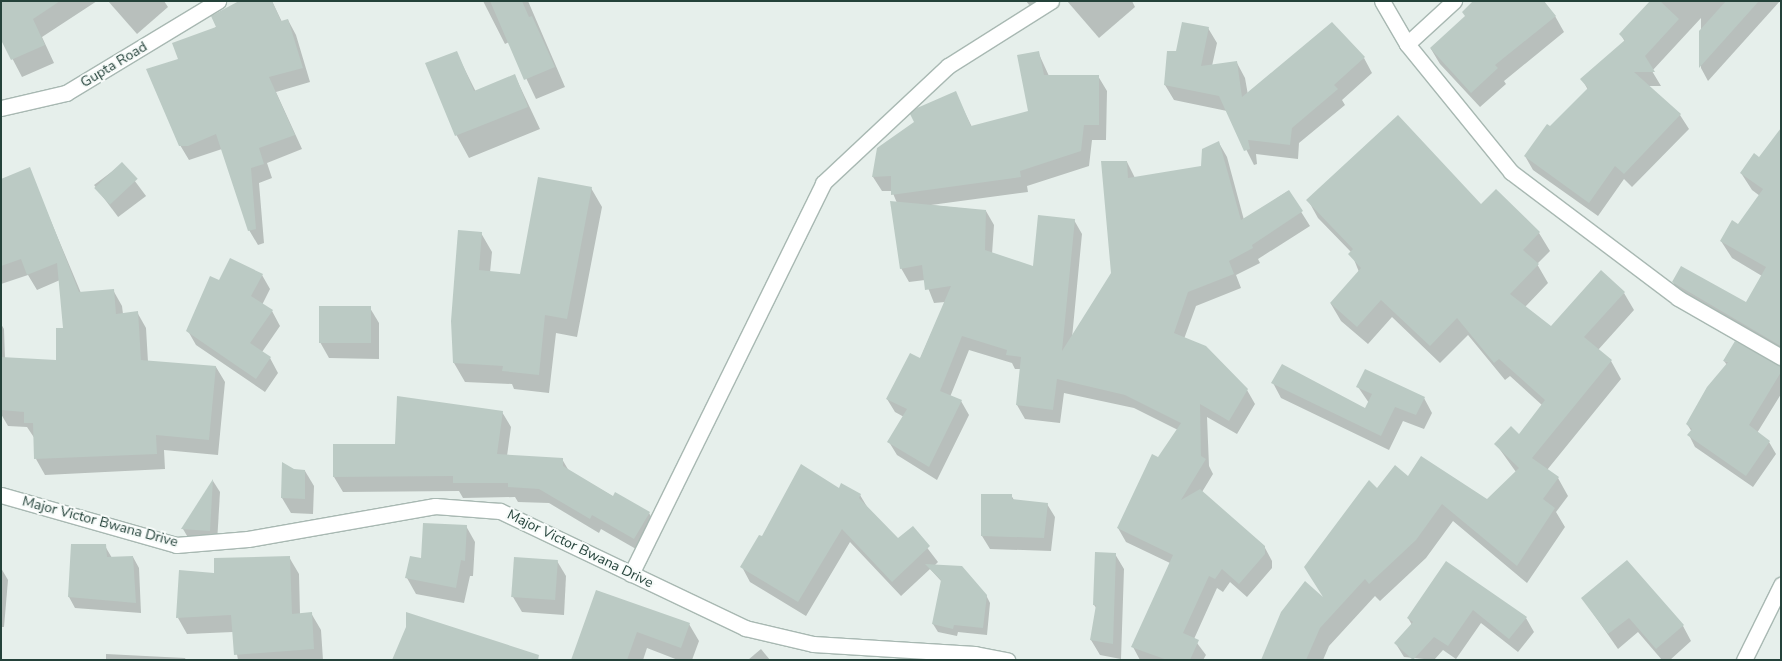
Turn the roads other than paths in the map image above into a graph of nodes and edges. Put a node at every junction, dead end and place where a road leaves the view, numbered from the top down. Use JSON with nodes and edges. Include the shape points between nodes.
{"nodes":[{"id":1,"x":218,"y":1,"type":"edge"},
{"id":2,"x":1051,"y":1,"type":"edge"},
{"id":3,"x":1382,"y":1,"type":"edge"},
{"id":4,"x":1454,"y":1,"type":"edge"},
{"id":5,"x":1407,"y":44,"type":"junction"},
{"id":6,"x":1,"y":108,"type":"edge"},
{"id":7,"x":1781,"y":357,"type":"edge"},
{"id":8,"x":1,"y":495,"type":"edge"},
{"id":9,"x":631,"y":574,"type":"junction"},
{"id":10,"x":1781,"y":585,"type":"edge"},
{"id":11,"x":1007,"y":660,"type":"edge"},
{"id":12,"x":1744,"y":660,"type":"edge"}],
"edges":[{"from":1,"to":6,"type":"street","name":"Gupta Road","via":[[66,93]]},
{"from":2,"to":9,"type":"street","via":[[948,66],[823,184]]},
{"from":3,"to":5,"type":"street"},
{"from":4,"to":5,"type":"street"},
{"from":5,"to":7,"type":"street","via":[[1511,172],[1678,298]]},
{"from":8,"to":9,"type":"street","name":"Major Victor Bwana Drive","via":[[176,545],[248,539],[435,506],[500,511]]},
{"from":9,"to":11,"type":"street","name":"Major Victor Bwana Drive","via":[[753,630],[814,644],[975,654]]},
{"from":10,"to":12,"type":"street"}]}
